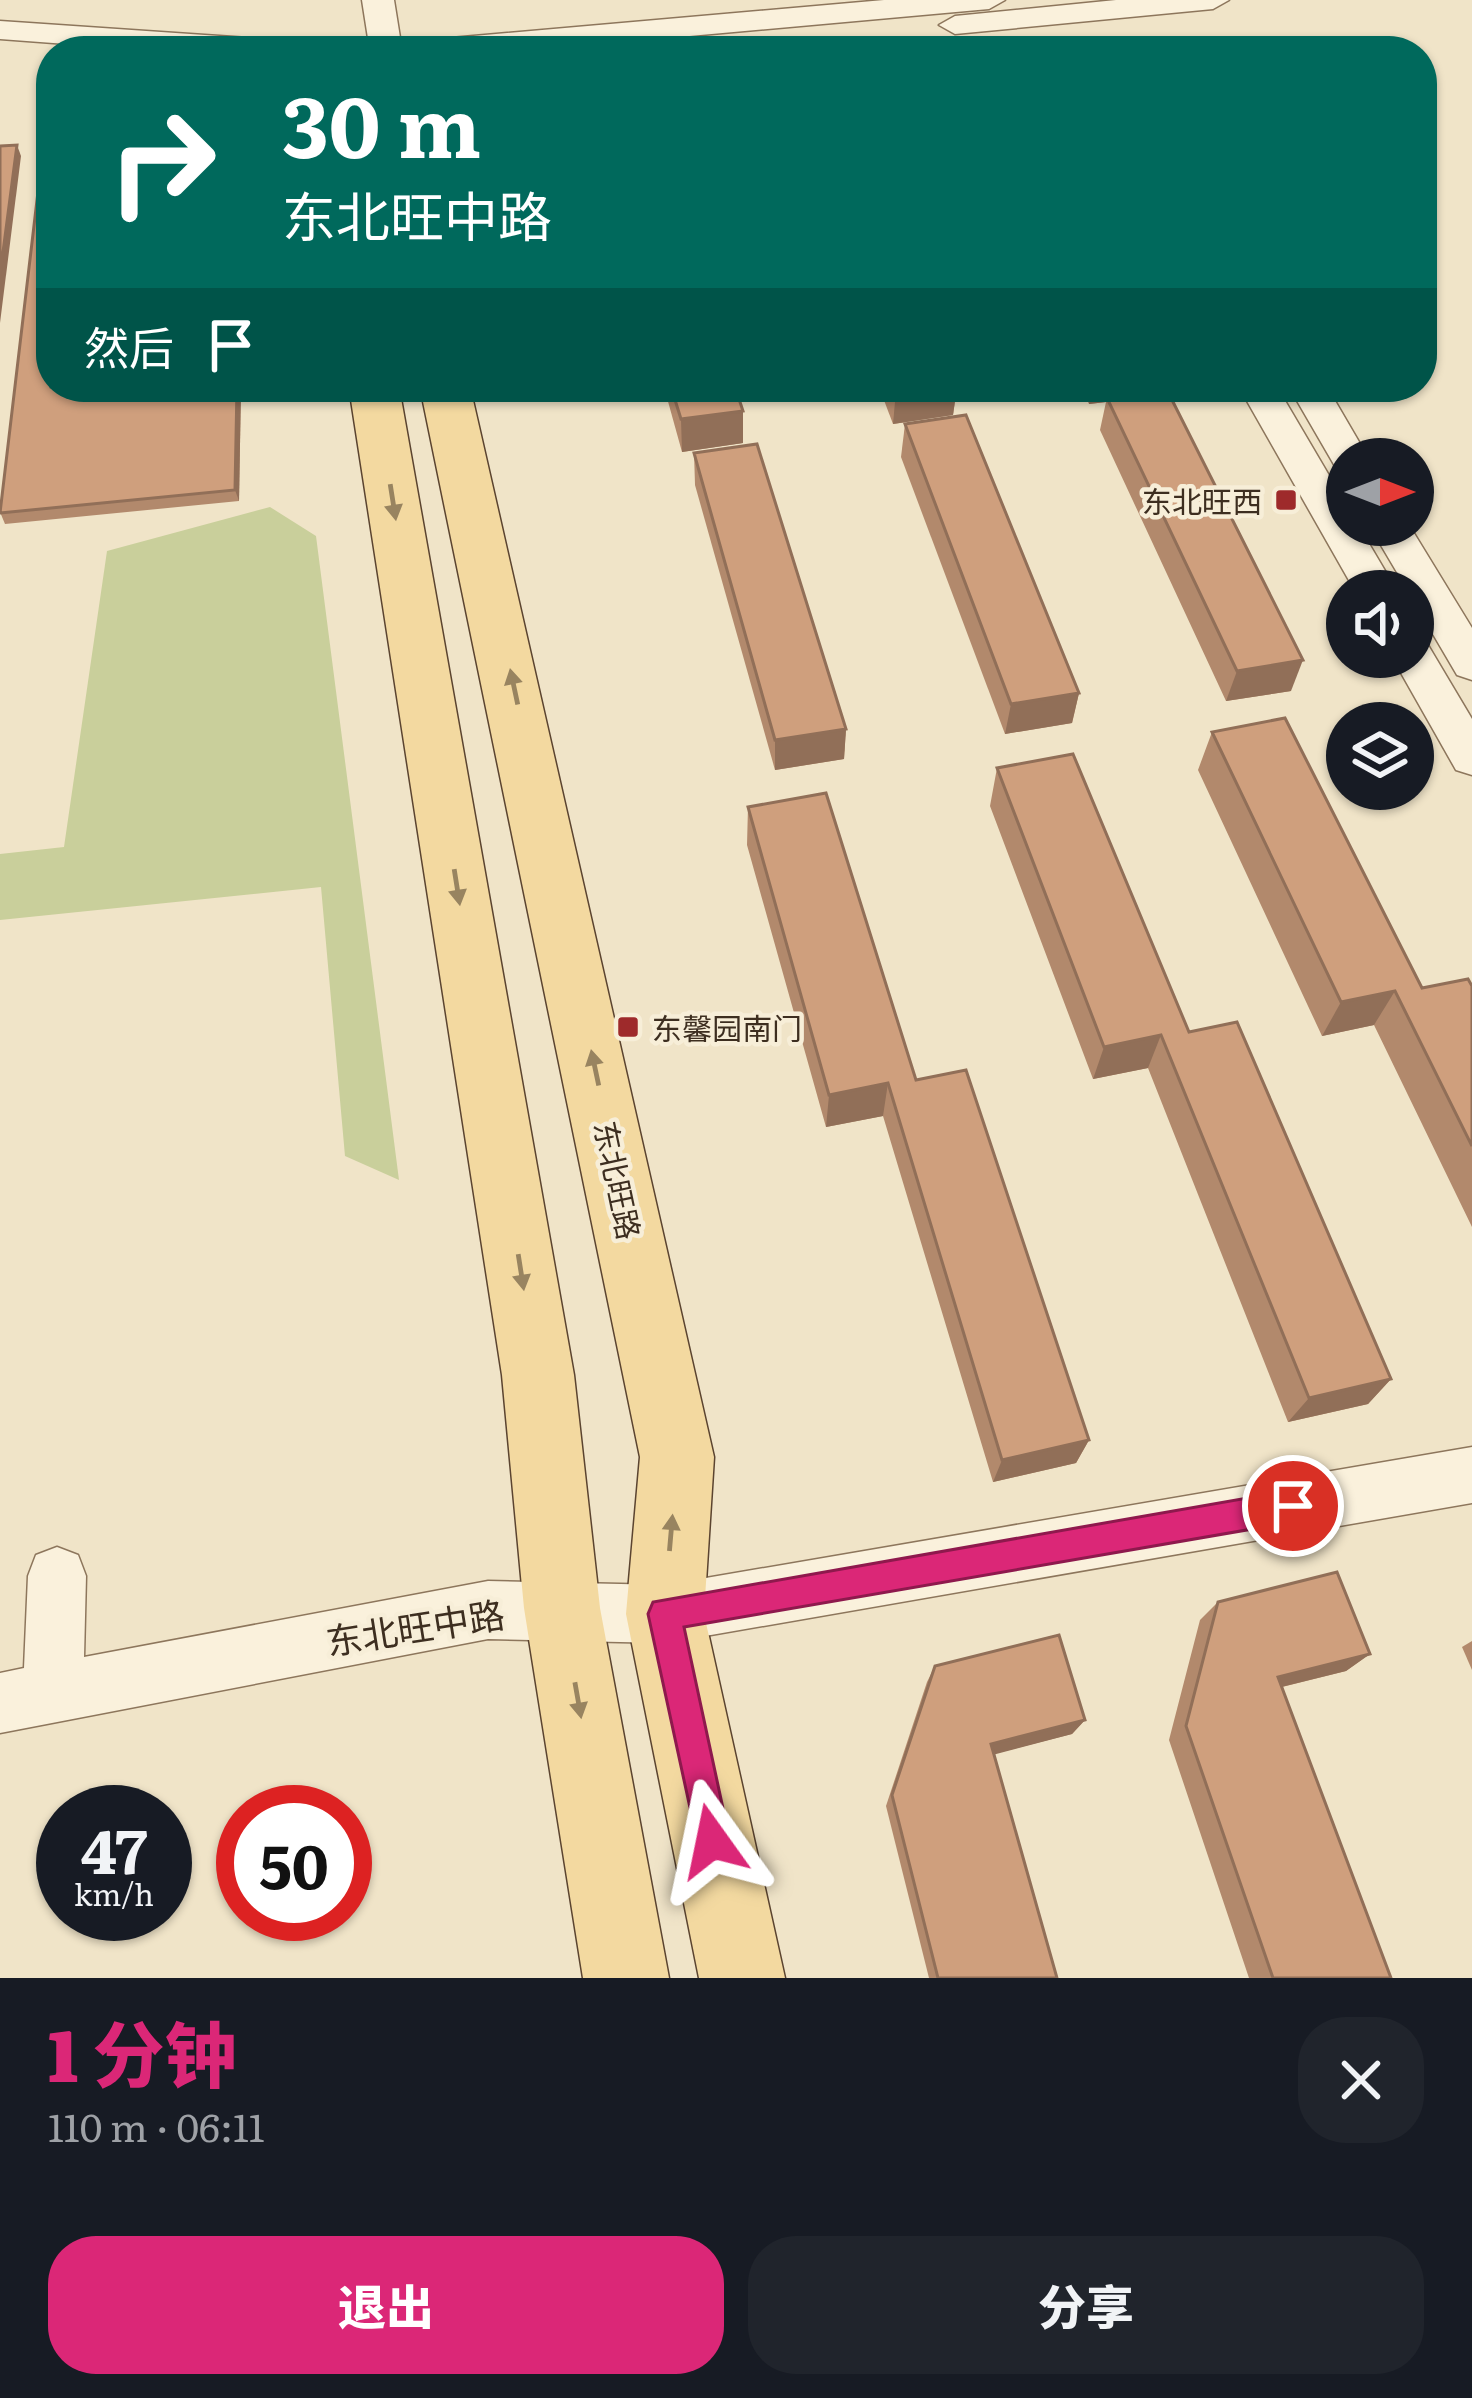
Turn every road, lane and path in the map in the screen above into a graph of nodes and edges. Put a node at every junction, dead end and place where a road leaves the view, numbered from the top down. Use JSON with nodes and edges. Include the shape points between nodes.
{"nodes":[{"id":1,"x":378,"y":0,"type":"edge"},
{"id":2,"x":989,"y":0,"type":"edge"},
{"id":3,"x":1214,"y":0,"type":"edge"},
{"id":4,"x":1082,"y":6,"type":"edge"},
{"id":5,"x":1039,"y":8,"type":"edge"},
{"id":6,"x":0,"y":30,"type":"edge"},
{"id":7,"x":83,"y":36,"type":"edge"},
{"id":8,"x":384,"y":36,"type":"edge"},
{"id":9,"x":585,"y":36,"type":"edge"},
{"id":10,"x":809,"y":36,"type":"edge"},
{"id":11,"x":1055,"y":36,"type":"edge"},
{"id":12,"x":1100,"y":36,"type":"edge"},
{"id":13,"x":376,"y":402,"type":"edge"},
{"id":14,"x":449,"y":402,"type":"edge"},
{"id":15,"x":1267,"y":402,"type":"edge"},
{"id":16,"x":1317,"y":402,"type":"edge"},
{"id":17,"x":1338,"y":438,"type":"edge"},
{"id":18,"x":1402,"y":546,"type":"edge"},
{"id":19,"x":1364,"y":570,"type":"edge"},
{"id":20,"x":1472,"y":664,"type":"edge"},
{"id":21,"x":1426,"y":678,"type":"edge"},
{"id":22,"x":1472,"y":758,"type":"edge"},
{"id":23,"x":1472,"y":1475,"type":"edge"},
{"id":24,"x":57,"y":1576,"type":"dead end"},
{"id":25,"x":562,"y":1608,"type":"junction"},
{"id":26,"x":664,"y":1614,"type":"junction"},
{"id":27,"x":26,"y":1698,"type":"edge"},
{"id":28,"x":626,"y":1978,"type":"edge"},
{"id":29,"x":742,"y":1978,"type":"edge"}],
"edges":[{"from":1,"to":8,"type":"street"},
{"from":2,"to":9,"type":"street"},
{"from":3,"to":4,"type":"street"},
{"from":4,"to":5,"type":"street"},
{"from":4,"to":12,"type":"street"},
{"from":5,"to":10,"type":"street"},
{"from":5,"to":11,"type":"street"},
{"from":6,"to":7,"type":"street"},
{"from":13,"to":25,"type":"main road","one_way":true,"via":[[538,1375]]},
{"from":26,"to":14,"type":"main road","name":"东北旺路","one_way":true,"via":[[677,1456]]},
{"from":15,"to":19,"type":"street"},
{"from":16,"to":17,"type":"street"},
{"from":18,"to":20,"type":"street"},
{"from":21,"to":22,"type":"street"},
{"from":23,"to":26,"type":"street","name":"东北旺中路"},
{"from":24,"to":27,"type":"street"},
{"from":25,"to":26,"type":"street","name":"东北旺中路"},
{"from":25,"to":27,"type":"street","name":"东北旺中路","via":[[488,1610]]},
{"from":25,"to":28,"type":"main road","one_way":true},
{"from":26,"to":29,"type":"main road","name":"东北旺路"}]}
